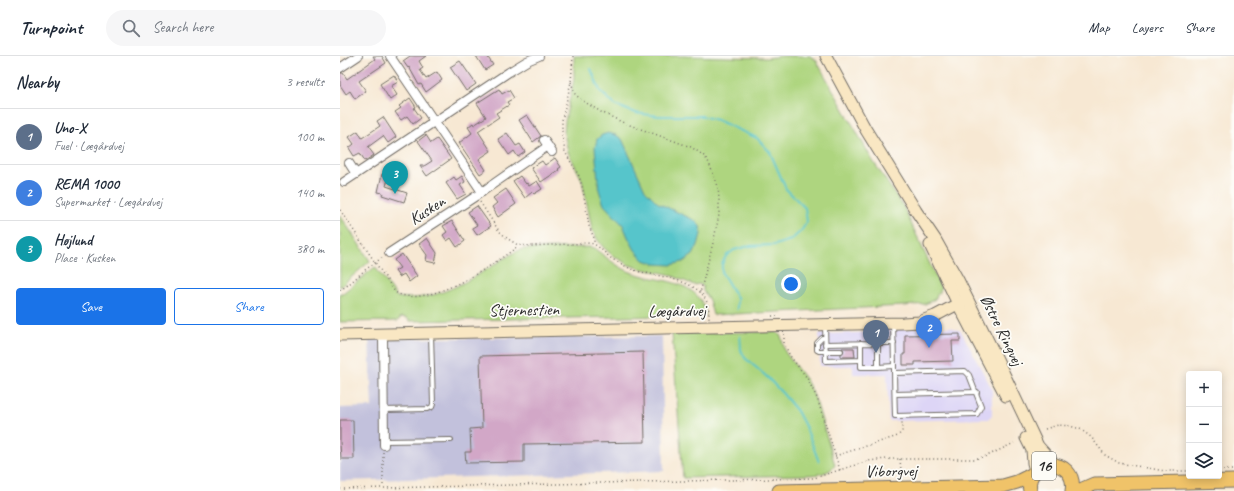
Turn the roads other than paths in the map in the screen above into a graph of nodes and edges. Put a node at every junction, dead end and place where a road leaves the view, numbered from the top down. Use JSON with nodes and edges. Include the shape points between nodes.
{"nodes":[{"id":1,"x":358,"y":56,"type":"edge"},
{"id":2,"x":390,"y":56,"type":"edge"},
{"id":3,"x":539,"y":56,"type":"edge"},
{"id":4,"x":826,"y":56,"type":"edge"},
{"id":5,"x":340,"y":68,"type":"edge"},
{"id":6,"x":435,"y":122,"type":"junction"},
{"id":7,"x":548,"y":146,"type":"dead end"},
{"id":8,"x":349,"y":163,"type":"dead end"},
{"id":9,"x":356,"y":174,"type":"junction"},
{"id":10,"x":344,"y":182,"type":"dead end"},
{"id":11,"x":479,"y":194,"type":"junction"},
{"id":12,"x":389,"y":252,"type":"road end"},
{"id":13,"x":963,"y":301,"type":"junction"},
{"id":14,"x":893,"y":323,"type":"junction"},
{"id":15,"x":824,"y":324,"type":"junction"},
{"id":16,"x":431,"y":332,"type":"junction"},
{"id":17,"x":340,"y":334,"type":"edge"},
{"id":18,"x":383,"y":334,"type":"junction"},
{"id":19,"x":825,"y":338,"type":"junction"},
{"id":20,"x":878,"y":343,"type":"junction"},
{"id":21,"x":894,"y":343,"type":"junction"},
{"id":22,"x":825,"y":344,"type":"junction"},
{"id":23,"x":861,"y":344,"type":"junction"},
{"id":24,"x":861,"y":350,"type":"junction"},
{"id":25,"x":825,"y":351,"type":"junction"},
{"id":26,"x":841,"y":351,"type":"dead end"},
{"id":27,"x":855,"y":351,"type":"dead end"},
{"id":28,"x":861,"y":360,"type":"junction"},
{"id":29,"x":894,"y":366,"type":"junction"},
{"id":30,"x":878,"y":367,"type":"junction"},
{"id":31,"x":894,"y":373,"type":"junction"},
{"id":32,"x":977,"y":392,"type":"junction"},
{"id":33,"x":895,"y":394,"type":"junction"},
{"id":34,"x":384,"y":410,"type":"junction"},
{"id":35,"x":451,"y":440,"type":"dead end"},
{"id":36,"x":384,"y":443,"type":"joint"},
{"id":37,"x":1055,"y":465,"type":"junction"},
{"id":38,"x":1034,"y":472,"type":"junction"},
{"id":39,"x":1068,"y":473,"type":"junction"},
{"id":40,"x":1234,"y":481,"type":"edge"},
{"id":41,"x":1094,"y":484,"type":"junction"},
{"id":42,"x":1003,"y":486,"type":"junction"},
{"id":43,"x":779,"y":491,"type":"edge"},
{"id":44,"x":1021,"y":491,"type":"edge"},
{"id":45,"x":1030,"y":491,"type":"edge"},
{"id":46,"x":1072,"y":491,"type":"edge"},
{"id":47,"x":1078,"y":491,"type":"edge"}],
"edges":[{"from":1,"to":5,"type":"street"},
{"from":2,"to":6,"type":"street"},
{"from":3,"to":6,"type":"street","via":[[508,72]]},
{"from":4,"to":13,"type":"street","name":"Østre Ringvej","via":[[866,130],[935,239]]},
{"from":6,"to":9,"type":"street"},
{"from":6,"to":11,"type":"street"},
{"from":7,"to":11,"type":"street","name":"Kusken"},
{"from":8,"to":9,"type":"street"},
{"from":9,"to":10,"type":"street"},
{"from":11,"to":12,"type":"street","name":"Kusken"},
{"from":13,"to":14,"type":"street","name":"Lægårdvej","via":[[919,322]]},
{"from":13,"to":37,"type":"street","name":"Østre Ringvej","via":[[1038,446]]},
{"from":13,"to":38,"type":"street","name":"Østre Ringvej","via":[[985,354],[1032,450]]},
{"from":14,"to":15,"type":"street","name":"Lægårdvej"},
{"from":14,"to":21,"type":"lane"},
{"from":15,"to":16,"type":"street","name":"Lægårdvej"},
{"from":15,"to":19,"type":"lane"},
{"from":16,"to":18,"type":"street","name":"Lægårdvej"},
{"from":16,"to":34,"type":"lane","via":[[432,407]]},
{"from":17,"to":18,"type":"street","name":"Lægårdvej"},
{"from":18,"to":34,"type":"street"},
{"from":19,"to":22,"type":"lane"},
{"from":19,"to":25,"type":"lane","via":[[817,343],[817,350]]},
{"from":20,"to":21,"type":"lane"},
{"from":20,"to":23,"type":"lane"},
{"from":20,"to":30,"type":"lane"},
{"from":21,"to":29,"type":"lane"},
{"from":22,"to":23,"type":"lane"},
{"from":22,"to":25,"type":"lane"},
{"from":23,"to":24,"type":"lane"},
{"from":24,"to":27,"type":"lane"},
{"from":24,"to":28,"type":"lane"},
{"from":25,"to":26,"type":"lane"},
{"from":25,"to":28,"type":"lane","via":[[826,361]]},
{"from":28,"to":30,"type":"lane","via":[[862,367]]},
{"from":29,"to":30,"type":"lane"},
{"from":29,"to":31,"type":"lane"},
{"from":31,"to":32,"type":"lane","via":[[965,372]]},
{"from":31,"to":33,"type":"lane"},
{"from":32,"to":33,"type":"lane"},
{"from":32,"to":33,"type":"lane","via":[[981,406],[976,414],[895,416]]},
{"from":34,"to":36,"type":"street"},
{"from":35,"to":36,"type":"lane"},
{"from":37,"to":38,"type":"main road","number":"16","via":[[1047,465]]},
{"from":37,"to":39,"type":"main road","number":"16"},
{"from":38,"to":42,"type":"main road","name":"Viborgvej","number":"16","via":[[1017,482]]},
{"from":38,"to":45,"type":"main road","number":"16"},
{"from":39,"to":41,"type":"main road","number":"16"},
{"from":39,"to":46,"type":"main road","number":"16","via":[[1072,481]]},
{"from":40,"to":41,"type":"main road","number":"16"},
{"from":41,"to":47,"type":"main road","number":"16"},
{"from":42,"to":43,"type":"main road","name":"Viborgvej","number":"16"},
{"from":42,"to":44,"type":"main road","name":"Viborgvej","number":"16"}]}
